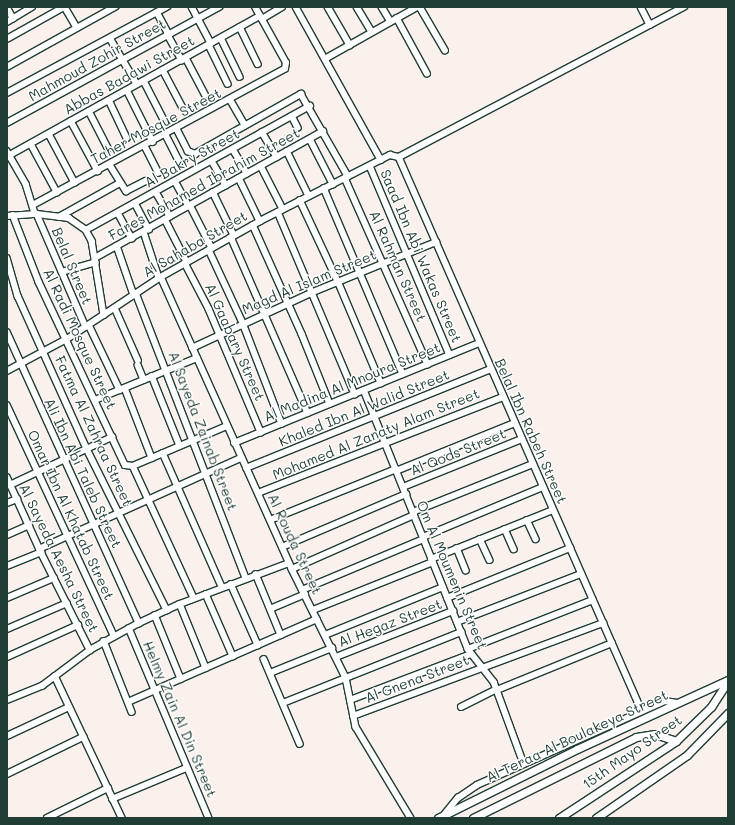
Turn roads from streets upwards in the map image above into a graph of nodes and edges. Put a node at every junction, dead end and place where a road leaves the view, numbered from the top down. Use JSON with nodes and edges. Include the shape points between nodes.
{"nodes":[{"id":1,"x":7,"y":7,"type":"edge"},
{"id":2,"x":32,"y":7,"type":"edge"},
{"id":3,"x":64,"y":7,"type":"edge"},
{"id":4,"x":115,"y":7,"type":"edge"},
{"id":5,"x":167,"y":7,"type":"edge"},
{"id":6,"x":192,"y":7,"type":"edge"},
{"id":7,"x":219,"y":7,"type":"edge"},
{"id":8,"x":256,"y":7,"type":"edge"},
{"id":9,"x":282,"y":7,"type":"edge"},
{"id":10,"x":296,"y":7,"type":"edge"},
{"id":11,"x":328,"y":7,"type":"edge"},
{"id":12,"x":357,"y":7,"type":"edge"},
{"id":13,"x":382,"y":7,"type":"edge"},
{"id":14,"x":417,"y":7,"type":"edge"},
{"id":15,"x":420,"y":7,"type":"edge"},
{"id":16,"x":641,"y":7,"type":"edge"},
{"id":17,"x":684,"y":7,"type":"edge"},
{"id":18,"x":409,"y":9,"type":"edge"},
{"id":19,"x":157,"y":12,"type":"junction"},
{"id":20,"x":13,"y":18,"type":"junction"},
{"id":21,"x":198,"y":18,"type":"junction"},
{"id":22,"x":261,"y":18,"type":"junction"},
{"id":23,"x":397,"y":18,"type":"junction"},
{"id":24,"x":7,"y":22,"type":"edge"},
{"id":25,"x":391,"y":22,"type":"junction"},
{"id":26,"x":650,"y":25,"type":"junction"},
{"id":27,"x":240,"y":27,"type":"junction"},
{"id":28,"x":77,"y":28,"type":"junction"},
{"id":29,"x":372,"y":32,"type":"junction"},
{"id":30,"x":169,"y":35,"type":"junction"},
{"id":31,"x":7,"y":38,"type":"edge"},
{"id":32,"x":110,"y":38,"type":"junction"},
{"id":33,"x":221,"y":38,"type":"junction"},
{"id":34,"x":210,"y":44,"type":"junction"},
{"id":35,"x":350,"y":45,"type":"junction"},
{"id":36,"x":445,"y":50,"type":"dead end"},
{"id":37,"x":184,"y":59,"type":"junction"},
{"id":38,"x":325,"y":59,"type":"junction"},
{"id":39,"x":123,"y":61,"type":"junction"},
{"id":40,"x":258,"y":64,"type":"dead end"},
{"id":41,"x":7,"y":67,"type":"edge"},
{"id":42,"x":163,"y":70,"type":"junction"},
{"id":43,"x":426,"y":73,"type":"dead end"},
{"id":44,"x":240,"y":77,"type":"dead end"},
{"id":45,"x":144,"y":81,"type":"junction"},
{"id":46,"x":137,"y":84,"type":"junction"},
{"id":47,"x":228,"y":84,"type":"dead end"},
{"id":48,"x":127,"y":90,"type":"junction"},
{"id":49,"x":7,"y":93,"type":"edge"},
{"id":50,"x":205,"y":94,"type":"dead end"},
{"id":51,"x":230,"y":99,"type":"junction"},
{"id":52,"x":109,"y":100,"type":"junction"},
{"id":53,"x":182,"y":106,"type":"dead end"},
{"id":54,"x":310,"y":106,"type":"junction"},
{"id":55,"x":89,"y":111,"type":"junction"},
{"id":56,"x":292,"y":116,"type":"junction"},
{"id":57,"x":163,"y":118,"type":"dead end"},
{"id":58,"x":70,"y":121,"type":"junction"},
{"id":59,"x":7,"y":122,"type":"edge"},
{"id":60,"x":245,"y":125,"type":"junction"},
{"id":61,"x":298,"y":128,"type":"dead end"},
{"id":62,"x":177,"y":129,"type":"junction"},
{"id":63,"x":323,"y":131,"type":"junction"},
{"id":64,"x":262,"y":132,"type":"junction"},
{"id":65,"x":48,"y":134,"type":"junction"},
{"id":66,"x":166,"y":135,"type":"junction"},
{"id":67,"x":127,"y":138,"type":"dead end"},
{"id":68,"x":310,"y":139,"type":"junction"},
{"id":69,"x":153,"y":142,"type":"junction"},
{"id":70,"x":31,"y":144,"type":"junction"},
{"id":71,"x":145,"y":146,"type":"junction"},
{"id":72,"x":108,"y":148,"type":"dead end"},
{"id":73,"x":233,"y":149,"type":"junction"},
{"id":74,"x":287,"y":151,"type":"junction"},
{"id":75,"x":8,"y":153,"type":"edge"},
{"id":76,"x":277,"y":157,"type":"junction"},
{"id":77,"x":400,"y":158,"type":"junction"},
{"id":78,"x":212,"y":160,"type":"junction"},
{"id":79,"x":381,"y":160,"type":"junction"},
{"id":80,"x":180,"y":162,"type":"dead end"},
{"id":81,"x":110,"y":165,"type":"junction"},
{"id":82,"x":261,"y":166,"type":"junction"},
{"id":83,"x":370,"y":166,"type":"junction"},
{"id":84,"x":98,"y":171,"type":"junction"},
{"id":85,"x":159,"y":172,"type":"dead end"},
{"id":86,"x":247,"y":173,"type":"junction"},
{"id":87,"x":346,"y":177,"type":"junction"},
{"id":88,"x":239,"y":178,"type":"junction"},
{"id":89,"x":146,"y":181,"type":"dead end"},
{"id":90,"x":174,"y":181,"type":"junction"},
{"id":91,"x":75,"y":182,"type":"junction"},
{"id":92,"x":120,"y":183,"type":"junction"},
{"id":93,"x":333,"y":184,"type":"junction"},
{"id":94,"x":226,"y":185,"type":"junction"},
{"id":95,"x":324,"y":188,"type":"junction"},
{"id":96,"x":57,"y":192,"type":"junction"},
{"id":97,"x":156,"y":192,"type":"junction"},
{"id":98,"x":213,"y":192,"type":"junction"},
{"id":99,"x":309,"y":196,"type":"junction"},
{"id":100,"x":300,"y":200,"type":"junction"},
{"id":101,"x":135,"y":203,"type":"junction"},
{"id":102,"x":33,"y":205,"type":"junction"},
{"id":103,"x":189,"y":205,"type":"junction"},
{"id":104,"x":280,"y":210,"type":"junction"},
{"id":105,"x":118,"y":213,"type":"junction"},
{"id":106,"x":36,"y":214,"type":"junction"},
{"id":107,"x":9,"y":215,"type":"edge"},
{"id":108,"x":59,"y":217,"type":"junction"},
{"id":109,"x":167,"y":218,"type":"junction"},
{"id":110,"x":260,"y":221,"type":"junction"},
{"id":111,"x":253,"y":225,"type":"junction"},
{"id":112,"x":149,"y":229,"type":"junction"},
{"id":113,"x":86,"y":230,"type":"junction"},
{"id":114,"x":144,"y":232,"type":"junction"},
{"id":115,"x":233,"y":236,"type":"junction"},
{"id":116,"x":132,"y":238,"type":"junction"},
{"id":117,"x":436,"y":242,"type":"junction"},
{"id":118,"x":117,"y":246,"type":"junction"},
{"id":119,"x":210,"y":249,"type":"junction"},
{"id":120,"x":407,"y":254,"type":"junction"},
{"id":121,"x":7,"y":258,"type":"edge"},
{"id":122,"x":96,"y":260,"type":"junction"},
{"id":123,"x":186,"y":263,"type":"junction"},
{"id":124,"x":384,"y":263,"type":"junction"},
{"id":125,"x":62,"y":272,"type":"junction"},
{"id":126,"x":360,"y":272,"type":"junction"},
{"id":127,"x":160,"y":277,"type":"junction"},
{"id":128,"x":338,"y":281,"type":"junction"},
{"id":129,"x":313,"y":292,"type":"junction"},
{"id":130,"x":135,"y":294,"type":"junction"},
{"id":131,"x":288,"y":302,"type":"junction"},
{"id":132,"x":115,"y":308,"type":"junction"},
{"id":133,"x":266,"y":312,"type":"junction"},
{"id":134,"x":104,"y":315,"type":"junction"},
{"id":135,"x":243,"y":323,"type":"junction"},
{"id":136,"x":87,"y":326,"type":"junction"},
{"id":137,"x":7,"y":332,"type":"edge"},
{"id":138,"x":220,"y":334,"type":"junction"},
{"id":139,"x":67,"y":339,"type":"junction"},
{"id":140,"x":479,"y":343,"type":"junction"},
{"id":141,"x":192,"y":348,"type":"junction"},
{"id":142,"x":44,"y":352,"type":"junction"},
{"id":143,"x":450,"y":355,"type":"junction"},
{"id":144,"x":197,"y":358,"type":"junction"},
{"id":145,"x":21,"y":364,"type":"junction"},
{"id":146,"x":428,"y":364,"type":"junction"},
{"id":147,"x":491,"y":369,"type":"junction"},
{"id":148,"x":168,"y":370,"type":"junction"},
{"id":149,"x":7,"y":371,"type":"edge"},
{"id":150,"x":403,"y":374,"type":"junction"},
{"id":151,"x":152,"y":376,"type":"junction"},
{"id":152,"x":144,"y":380,"type":"junction"},
{"id":153,"x":381,"y":383,"type":"junction"},
{"id":154,"x":122,"y":389,"type":"junction"},
{"id":155,"x":364,"y":390,"type":"junction"},
{"id":156,"x":355,"y":394,"type":"junction"},
{"id":157,"x":503,"y":396,"type":"junction"},
{"id":158,"x":95,"y":400,"type":"junction"},
{"id":159,"x":330,"y":404,"type":"junction"},
{"id":160,"x":7,"y":405,"type":"edge"},
{"id":161,"x":308,"y":413,"type":"junction"},
{"id":162,"x":375,"y":416,"type":"junction"},
{"id":163,"x":515,"y":423,"type":"junction"},
{"id":164,"x":282,"y":424,"type":"junction"},
{"id":165,"x":227,"y":426,"type":"junction"},
{"id":166,"x":261,"y":432,"type":"junction"},
{"id":167,"x":112,"y":437,"type":"junction"},
{"id":168,"x":522,"y":439,"type":"junction"},
{"id":169,"x":193,"y":440,"type":"junction"},
{"id":170,"x":234,"y":443,"type":"junction"},
{"id":171,"x":385,"y":443,"type":"junction"},
{"id":172,"x":180,"y":446,"type":"junction"},
{"id":173,"x":88,"y":449,"type":"junction"},
{"id":174,"x":163,"y":454,"type":"junction"},
{"id":175,"x":152,"y":458,"type":"junction"},
{"id":176,"x":241,"y":458,"type":"junction"},
{"id":177,"x":63,"y":461,"type":"junction"},
{"id":178,"x":533,"y":464,"type":"junction"},
{"id":179,"x":133,"y":466,"type":"junction"},
{"id":180,"x":246,"y":468,"type":"junction"},
{"id":181,"x":396,"y":470,"type":"junction"},
{"id":182,"x":37,"y":473,"type":"junction"},
{"id":183,"x":206,"y":474,"type":"junction"},
{"id":184,"x":7,"y":477,"type":"edge"},
{"id":185,"x":10,"y":484,"type":"junction"},
{"id":186,"x":178,"y":486,"type":"junction"},
{"id":187,"x":402,"y":487,"type":"junction"},
{"id":188,"x":543,"y":487,"type":"junction"},
{"id":189,"x":258,"y":493,"type":"junction"},
{"id":190,"x":406,"y":494,"type":"junction"},
{"id":191,"x":17,"y":499,"type":"junction"},
{"id":192,"x":148,"y":500,"type":"junction"},
{"id":193,"x":7,"y":503,"type":"edge"},
{"id":194,"x":553,"y":510,"type":"junction"},
{"id":195,"x":119,"y":512,"type":"junction"},
{"id":196,"x":413,"y":513,"type":"junction"},
{"id":197,"x":270,"y":520,"type":"junction"},
{"id":198,"x":528,"y":520,"type":"junction"},
{"id":199,"x":93,"y":524,"type":"junction"},
{"id":200,"x":29,"y":525,"type":"junction"},
{"id":201,"x":505,"y":529,"type":"junction"},
{"id":202,"x":7,"y":534,"type":"edge"},
{"id":203,"x":67,"y":535,"type":"junction"},
{"id":204,"x":423,"y":538,"type":"junction"},
{"id":205,"x":480,"y":539,"type":"junction"},
{"id":206,"x":536,"y":539,"type":"dead end"},
{"id":207,"x":282,"y":547,"type":"junction"},
{"id":208,"x":457,"y":548,"type":"junction"},
{"id":209,"x":570,"y":548,"type":"junction"},
{"id":210,"x":514,"y":549,"type":"dead end"},
{"id":211,"x":40,"y":550,"type":"junction"},
{"id":212,"x":432,"y":560,"type":"junction"},
{"id":213,"x":490,"y":560,"type":"dead end"},
{"id":214,"x":289,"y":562,"type":"junction"},
{"id":215,"x":7,"y":566,"type":"edge"},
{"id":216,"x":292,"y":569,"type":"junction"},
{"id":217,"x":466,"y":570,"type":"dead end"},
{"id":218,"x":256,"y":574,"type":"junction"},
{"id":219,"x":581,"y":574,"type":"junction"},
{"id":220,"x":54,"y":578,"type":"junction"},
{"id":221,"x":246,"y":578,"type":"junction"},
{"id":222,"x":231,"y":584,"type":"junction"},
{"id":223,"x":222,"y":587,"type":"junction"},
{"id":224,"x":443,"y":587,"type":"junction"},
{"id":225,"x":304,"y":592,"type":"junction"},
{"id":226,"x":206,"y":594,"type":"junction"},
{"id":227,"x":7,"y":598,"type":"edge"},
{"id":228,"x":194,"y":598,"type":"junction"},
{"id":229,"x":447,"y":598,"type":"junction"},
{"id":230,"x":592,"y":600,"type":"junction"},
{"id":231,"x":66,"y":603,"type":"junction"},
{"id":232,"x":180,"y":604,"type":"junction"},
{"id":233,"x":270,"y":608,"type":"junction"},
{"id":234,"x":167,"y":610,"type":"junction"},
{"id":235,"x":313,"y":610,"type":"junction"},
{"id":236,"x":453,"y":611,"type":"junction"},
{"id":237,"x":155,"y":615,"type":"junction"},
{"id":238,"x":317,"y":619,"type":"junction"},
{"id":239,"x":457,"y":622,"type":"junction"},
{"id":240,"x":139,"y":623,"type":"junction"},
{"id":241,"x":603,"y":623,"type":"junction"},
{"id":242,"x":78,"y":625,"type":"junction"},
{"id":243,"x":129,"y":628,"type":"junction"},
{"id":244,"x":7,"y":629,"type":"edge"},
{"id":245,"x":461,"y":632,"type":"junction"},
{"id":246,"x":281,"y":635,"type":"junction"},
{"id":247,"x":325,"y":635,"type":"junction"},
{"id":248,"x":114,"y":636,"type":"junction"},
{"id":249,"x":104,"y":641,"type":"junction"},
{"id":250,"x":612,"y":643,"type":"junction"},
{"id":251,"x":258,"y":645,"type":"junction"},
{"id":252,"x":332,"y":648,"type":"junction"},
{"id":253,"x":90,"y":650,"type":"junction"},
{"id":254,"x":469,"y":651,"type":"junction"},
{"id":255,"x":233,"y":656,"type":"junction"},
{"id":256,"x":7,"y":657,"type":"edge"},
{"id":257,"x":336,"y":657,"type":"junction"},
{"id":258,"x":264,"y":659,"type":"dead end"},
{"id":259,"x":484,"y":667,"type":"junction"},
{"id":260,"x":206,"y":668,"type":"junction"},
{"id":261,"x":270,"y":673,"type":"junction"},
{"id":262,"x":55,"y":676,"type":"junction"},
{"id":263,"x":346,"y":678,"type":"junction"},
{"id":264,"x":181,"y":679,"type":"junction"},
{"id":265,"x":728,"y":681,"type":"edge"},
{"id":266,"x":497,"y":690,"type":"junction"},
{"id":267,"x":155,"y":691,"type":"junction"},
{"id":268,"x":7,"y":700,"type":"edge"},
{"id":269,"x":350,"y":700,"type":"junction"},
{"id":270,"x":128,"y":702,"type":"junction"},
{"id":271,"x":283,"y":703,"type":"junction"},
{"id":272,"x":677,"y":703,"type":"junction"},
{"id":273,"x":69,"y":707,"type":"junction"},
{"id":274,"x":461,"y":707,"type":"dead end"},
{"id":275,"x":642,"y":711,"type":"junction"},
{"id":276,"x":132,"y":712,"type":"dead end"},
{"id":277,"x":728,"y":713,"type":"edge"},
{"id":278,"x":353,"y":716,"type":"junction"},
{"id":279,"x":7,"y":736,"type":"edge"},
{"id":280,"x":84,"y":737,"type":"junction"},
{"id":281,"x":676,"y":741,"type":"junction"},
{"id":282,"x":300,"y":744,"type":"dead end"},
{"id":283,"x":524,"y":764,"type":"junction"},
{"id":284,"x":186,"y":768,"type":"junction"},
{"id":285,"x":7,"y":774,"type":"edge"},
{"id":286,"x":108,"y":788,"type":"junction"},
{"id":287,"x":112,"y":799,"type":"junction"},
{"id":288,"x":441,"y":816,"type":"edge"},
{"id":289,"x":48,"y":818,"type":"edge"},
{"id":290,"x":122,"y":818,"type":"edge"},
{"id":291,"x":209,"y":818,"type":"edge"},
{"id":292,"x":410,"y":818,"type":"edge"},
{"id":293,"x":473,"y":818,"type":"edge"},
{"id":294,"x":559,"y":818,"type":"edge"},
{"id":295,"x":596,"y":818,"type":"edge"}],
"edges":[{"from":1,"to":20,"type":"street"},
{"from":2,"to":20,"type":"street"},
{"from":3,"to":28,"type":"street"},
{"from":3,"to":31,"type":"street"},
{"from":4,"to":28,"type":"street"},
{"from":5,"to":19,"type":"street"},
{"from":6,"to":21,"type":"street"},
{"from":7,"to":21,"type":"street","name":"Mahmoud Zohir Street"},
{"from":8,"to":22,"type":"street"},
{"from":9,"to":22,"type":"street","name":"Abbas Badawi Street"},
{"from":10,"to":38,"type":"street"},
{"from":11,"to":35,"type":"street"},
{"from":12,"to":29,"type":"street"},
{"from":13,"to":25,"type":"street"},
{"from":14,"to":18,"type":"street"},
{"from":15,"to":36,"type":"street"},
{"from":16,"to":26,"type":"street"},
{"from":17,"to":26,"type":"street","name":"Al Sahaba Street"},
{"from":18,"to":23,"type":"street"},
{"from":19,"to":30,"type":"street"},
{"from":19,"to":32,"type":"street"},
{"from":20,"to":24,"type":"street"},
{"from":21,"to":30,"type":"street","name":"Mahmoud Zohir Street"},
{"from":21,"to":34,"type":"street"},
{"from":22,"to":27,"type":"street","name":"Abbas Badawi Street"},
{"from":22,"to":51,"type":"street","name":"Taher Mosque Street","via":[[286,64],[285,69]]},
{"from":23,"to":25,"type":"street"},
{"from":23,"to":43,"type":"street"},
{"from":25,"to":29,"type":"street"},
{"from":26,"to":77,"type":"street","name":"Al Sahaba Street"},
{"from":27,"to":33,"type":"street","name":"Abbas Badawi Street"},
{"from":27,"to":40,"type":"street"},
{"from":28,"to":41,"type":"street"},
{"from":29,"to":35,"type":"street"},
{"from":30,"to":37,"type":"street"},
{"from":30,"to":39,"type":"street","name":"Mahmoud Zohir Street"},
{"from":32,"to":39,"type":"street"},
{"from":32,"to":49,"type":"street"},
{"from":33,"to":34,"type":"street","name":"Abbas Badawi Street"},
{"from":33,"to":44,"type":"street"},
{"from":34,"to":37,"type":"street","name":"Abbas Badawi Street"},
{"from":34,"to":47,"type":"street"},
{"from":35,"to":38,"type":"street"},
{"from":37,"to":42,"type":"street","name":"Abbas Badawi Street"},
{"from":37,"to":50,"type":"street"},
{"from":38,"to":79,"type":"street"},
{"from":39,"to":46,"type":"street"},
{"from":39,"to":59,"type":"street","name":"Mahmoud Zohir Street"},
{"from":42,"to":45,"type":"street","name":"Abbas Badawi Street"},
{"from":42,"to":53,"type":"street"},
{"from":45,"to":46,"type":"street","name":"Abbas Badawi Street"},
{"from":45,"to":57,"type":"street"},
{"from":46,"to":48,"type":"street","name":"Abbas Badawi Street"},
{"from":48,"to":52,"type":"street","name":"Abbas Badawi Street"},
{"from":48,"to":69,"type":"street"},
{"from":51,"to":60,"type":"street"},
{"from":51,"to":62,"type":"street","name":"Taher Mosque Street"},
{"from":52,"to":55,"type":"street","name":"Abbas Badawi Street"},
{"from":52,"to":67,"type":"street"},
{"from":54,"to":56,"type":"street","name":"Al Bakry Street"},
{"from":54,"to":60,"type":"street","name":"Al Rahman Street","via":[[304,96],[298,95]]},
{"from":54,"to":63,"type":"street","name":"Al Rahman Street"},
{"from":55,"to":58,"type":"street","name":"Abbas Badawi Street"},
{"from":55,"to":72,"type":"street"},
{"from":56,"to":61,"type":"street"},
{"from":56,"to":64,"type":"street","name":"Al Bakry Street"},
{"from":58,"to":65,"type":"street","name":"Abbas Badawi Street"},
{"from":58,"to":84,"type":"street"},
{"from":60,"to":62,"type":"street","via":[[195,154],[188,151]]},
{"from":62,"to":66,"type":"street","name":"Taher Mosque Street"},
{"from":63,"to":68,"type":"street","name":"Fares Mohamed Ibrahim Street"},
{"from":63,"to":87,"type":"street","name":"Al Rahman Street"},
{"from":64,"to":73,"type":"street","name":"Al Bakry Street"},
{"from":64,"to":76,"type":"street"},
{"from":65,"to":70,"type":"street","name":"Abbas Badawi Street"},
{"from":65,"to":91,"type":"street"},
{"from":66,"to":69,"type":"street","name":"Taher Mosque Street"},
{"from":66,"to":80,"type":"street"},
{"from":68,"to":74,"type":"street","name":"Fares Mohamed Ibrahim Street"},
{"from":68,"to":93,"type":"street"},
{"from":69,"to":71,"type":"street","name":"Taher Mosque Street"},
{"from":70,"to":75,"type":"street","name":"Abbas Badawi Street"},
{"from":70,"to":96,"type":"street"},
{"from":71,"to":81,"type":"street","name":"Taher Mosque Street"},
{"from":71,"to":85,"type":"street"},
{"from":73,"to":78,"type":"street","name":"Al Bakry Street"},
{"from":73,"to":86,"type":"street"},
{"from":74,"to":76,"type":"street","name":"Fares Mohamed Ibrahim Street"},
{"from":74,"to":99,"type":"street"},
{"from":75,"to":102,"type":"street","name":"Belal Street","via":[[26,184]]},
{"from":76,"to":82,"type":"street","name":"Fares Mohamed Ibrahim Street"},
{"from":77,"to":79,"type":"street","name":"Al Sahaba Street","via":[[390,155]]},
{"from":77,"to":117,"type":"street","name":"Belal Ibn Rabeh Street"},
{"from":78,"to":90,"type":"street","name":"Al Bakry Street"},
{"from":78,"to":94,"type":"street"},
{"from":79,"to":83,"type":"street","name":"Al Sahaba Street"},
{"from":81,"to":84,"type":"street","name":"Taher Mosque Street"},
{"from":81,"to":92,"type":"street"},
{"from":82,"to":86,"type":"street","name":"Fares Mohamed Ibrahim Street"},
{"from":82,"to":104,"type":"street"},
{"from":83,"to":87,"type":"street","name":"Al Sahaba Street"},
{"from":83,"to":120,"type":"street","name":"Saad Ibn Abi Wakas Street"},
{"from":84,"to":91,"type":"street","name":"Taher Mosque Street"},
{"from":86,"to":88,"type":"street","name":"Fares Mohamed Ibrahim Street"},
{"from":87,"to":93,"type":"street","name":"Al Sahaba Street"},
{"from":87,"to":124,"type":"street","name":"Al Rahman Street"},
{"from":88,"to":94,"type":"street","name":"Fares Mohamed Ibrahim Street"},
{"from":88,"to":110,"type":"street"},
{"from":89,"to":92,"type":"street","via":[[126,191]]},
{"from":90,"to":97,"type":"street","name":"Al Bakry Street"},
{"from":90,"to":103,"type":"street"},
{"from":91,"to":96,"type":"street","name":"Taher Mosque Street"},
{"from":92,"to":108,"type":"street"},
{"from":93,"to":95,"type":"street","name":"Al Sahaba Street"},
{"from":94,"to":98,"type":"street","name":"Fares Mohamed Ibrahim Street"},
{"from":95,"to":99,"type":"street","name":"Al Sahaba Street"},
{"from":95,"to":126,"type":"street"},
{"from":96,"to":102,"type":"street","name":"Taher Mosque Street"},
{"from":97,"to":101,"type":"street","name":"Al Bakry Street"},
{"from":97,"to":109,"type":"street","name":"Al Gaabary Street"},
{"from":98,"to":103,"type":"street","name":"Fares Mohamed Ibrahim Street"},
{"from":98,"to":115,"type":"street"},
{"from":99,"to":100,"type":"street","name":"Al Sahaba Street"},
{"from":100,"to":104,"type":"street","name":"Al Sahaba Street"},
{"from":100,"to":128,"type":"street"},
{"from":101,"to":105,"type":"street","name":"Al Bakry Street"},
{"from":101,"to":112,"type":"street"},
{"from":102,"to":106,"type":"street","name":"Belal Street"},
{"from":103,"to":109,"type":"street","name":"Fares Mohamed Ibrahim Street"},
{"from":103,"to":119,"type":"street"},
{"from":104,"to":110,"type":"street","name":"Al Sahaba Street"},
{"from":104,"to":129,"type":"street"},
{"from":105,"to":113,"type":"street","name":"Al Bakry Street"},
{"from":105,"to":116,"type":"street"},
{"from":106,"to":107,"type":"street"},
{"from":106,"to":108,"type":"street"},
{"from":106,"to":125,"type":"street","name":"Belal Street"},
{"from":107,"to":139,"type":"street","name":"Al Radi Mosque Street"},
{"from":108,"to":113,"type":"street","via":[[74,220]]},
{"from":109,"to":112,"type":"street","name":"Fares Mohamed Ibrahim Street"},
{"from":109,"to":123,"type":"street","name":"Al Gaabary Street"},
{"from":110,"to":111,"type":"street","name":"Al Sahaba Street"},
{"from":111,"to":115,"type":"street","name":"Al Sahaba Street"},
{"from":111,"to":131,"type":"street"},
{"from":112,"to":114,"type":"street","name":"Fares Mohamed Ibrahim Street"},
{"from":113,"to":122,"type":"street"},
{"from":114,"to":116,"type":"street","name":"Fares Mohamed Ibrahim Street"},
{"from":114,"to":127,"type":"street","name":"Al Rouda Street"},
{"from":115,"to":119,"type":"street","name":"Al Sahaba Street"},
{"from":115,"to":133,"type":"street"},
{"from":116,"to":118,"type":"street","name":"Fares Mohamed Ibrahim Street"},
{"from":117,"to":120,"type":"street","name":"Magd Al Islam Street"},
{"from":117,"to":140,"type":"street","name":"Belal Ibn Rabeh Street"},
{"from":118,"to":122,"type":"street","name":"Fares Mohamed Ibrahim Street"},
{"from":118,"to":130,"type":"street","name":"Al Sayeda Zainab Street"},
{"from":119,"to":123,"type":"street","name":"Al Sahaba Street"},
{"from":119,"to":135,"type":"street"},
{"from":120,"to":124,"type":"street","name":"Magd Al Islam Street"},
{"from":120,"to":143,"type":"street","name":"Saad Ibn Abi Wakas Street"},
{"from":121,"to":142,"type":"street","name":"Fatma Al Zahraa Street","via":[[18,296]]},
{"from":122,"to":125,"type":"street","name":"Fares Mohamed Ibrahim Street"},
{"from":122,"to":134,"type":"street"},
{"from":123,"to":127,"type":"street","name":"Al Sahaba Street"},
{"from":123,"to":138,"type":"street","name":"Al Gaabary Street"},
{"from":124,"to":126,"type":"street","name":"Magd Al Islam Street"},
{"from":124,"to":146,"type":"street","name":"Al Rahman Street"},
{"from":125,"to":136,"type":"street","name":"Belal Street"},
{"from":126,"to":128,"type":"street","name":"Magd Al Islam Street"},
{"from":126,"to":150,"type":"street"},
{"from":127,"to":130,"type":"street","name":"Al Sahaba Street"},
{"from":127,"to":141,"type":"street","name":"Al Rouda Street"},
{"from":128,"to":129,"type":"street","name":"Magd Al Islam Street"},
{"from":128,"to":153,"type":"street"},
{"from":129,"to":131,"type":"street","name":"Magd Al Islam Street"},
{"from":129,"to":156,"type":"street"},
{"from":130,"to":132,"type":"street","name":"Al Sahaba Street"},
{"from":130,"to":148,"type":"street","name":"Al Sayeda Zainab Street"},
{"from":131,"to":133,"type":"street","name":"Magd Al Islam Street"},
{"from":131,"to":159,"type":"street"},
{"from":132,"to":134,"type":"street","name":"Al Sahaba Street"},
{"from":132,"to":152,"type":"street"},
{"from":133,"to":135,"type":"street","name":"Magd Al Islam Street"},
{"from":133,"to":161,"type":"street"},
{"from":134,"to":136,"type":"street","name":"Al Sahaba Street"},
{"from":135,"to":138,"type":"street","name":"Magd Al Islam Street"},
{"from":135,"to":164,"type":"street"},
{"from":136,"to":139,"type":"street","name":"Al Sahaba Street"},
{"from":136,"to":154,"type":"street","name":"Belal Street"},
{"from":137,"to":145,"type":"street","name":"Ali Ibn Abi Taleb Street"},
{"from":138,"to":141,"type":"street","name":"Magd Al Islam Street"},
{"from":138,"to":166,"type":"street","name":"Al Gaabary Street"},
{"from":139,"to":142,"type":"street","name":"Al Sahaba Street"},
{"from":139,"to":158,"type":"street","name":"Al Radi Mosque Street"},
{"from":140,"to":143,"type":"street","name":"Al Madina Al Mnoura Street"},
{"from":140,"to":147,"type":"street","name":"Belal Ibn Rabeh Street"},
{"from":141,"to":144,"type":"street","name":"Al Rouda Street"},
{"from":142,"to":145,"type":"street","name":"Al Sahaba Street"},
{"from":142,"to":173,"type":"street","name":"Fatma Al Zahraa Street"},
{"from":143,"to":146,"type":"street","name":"Al Madina Al Mnoura Street"},
{"from":144,"to":148,"type":"street"},
{"from":144,"to":165,"type":"street","name":"Al Rouda Street"},
{"from":145,"to":149,"type":"street","name":"Al Sahaba Street"},
{"from":145,"to":177,"type":"street","name":"Ali Ibn Abi Taleb Street"},
{"from":146,"to":150,"type":"street","name":"Al Madina Al Mnoura Street"},
{"from":147,"to":157,"type":"street","name":"Belal Ibn Rabeh Street"},
{"from":147,"to":162,"type":"street","name":"Khaled Ibn Al Walid Street"},
{"from":148,"to":151,"type":"street"},
{"from":148,"to":169,"type":"street","name":"Al Sayeda Zainab Street"},
{"from":150,"to":153,"type":"street","name":"Al Madina Al Mnoura Street"},
{"from":151,"to":152,"type":"street"},
{"from":151,"to":172,"type":"street"},
{"from":152,"to":154,"type":"street"},
{"from":153,"to":155,"type":"street","name":"Al Madina Al Mnoura Street"},
{"from":154,"to":158,"type":"street"},
{"from":154,"to":175,"type":"street","name":"Belal Street"},
{"from":155,"to":156,"type":"street","name":"Al Madina Al Mnoura Street"},
{"from":155,"to":162,"type":"street","name":"Om Al Moumenin Street"},
{"from":156,"to":159,"type":"street","name":"Al Madina Al Mnoura Street"},
{"from":157,"to":163,"type":"street","name":"Belal Ibn Rabeh Street"},
{"from":157,"to":171,"type":"street","name":"Mohamed Al Zanaty Alam Street"},
{"from":158,"to":167,"type":"street","name":"Al Radi Mosque Street"},
{"from":159,"to":161,"type":"street","name":"Al Madina Al Mnoura Street"},
{"from":160,"to":182,"type":"street","name":"Omar Ibn Al Khatab Street"},
{"from":161,"to":164,"type":"street","name":"Al Madina Al Mnoura Street"},
{"from":162,"to":171,"type":"street","name":"Om Al Moumenin Street"},
{"from":162,"to":180,"type":"street","name":"Khaled Ibn Al Walid Street"},
{"from":163,"to":168,"type":"street","name":"Belal Ibn Rabeh Street"},
{"from":163,"to":181,"type":"street"},
{"from":164,"to":166,"type":"street","name":"Al Madina Al Mnoura Street"},
{"from":165,"to":169,"type":"street"},
{"from":165,"to":170,"type":"street","name":"Al Rouda Street"},
{"from":166,"to":170,"type":"street","name":"Al Madina Al Mnoura Street"},
{"from":167,"to":173,"type":"street"},
{"from":167,"to":179,"type":"street","name":"Al Radi Mosque Street","via":[[125,465]]},
{"from":168,"to":178,"type":"street","name":"Belal Ibn Rabeh Street"},
{"from":168,"to":187,"type":"street","name":"Al Qods Street"},
{"from":169,"to":172,"type":"street"},
{"from":169,"to":183,"type":"street","name":"Al Sayeda Zainab Street"},
{"from":170,"to":176,"type":"street","name":"Al Rouda Street"},
{"from":171,"to":181,"type":"street","name":"Om Al Moumenin Street"},
{"from":171,"to":189,"type":"street","name":"Mohamed Al Zanaty Alam Street"},
{"from":172,"to":174,"type":"street"},
{"from":173,"to":177,"type":"street"},
{"from":173,"to":195,"type":"street","name":"Fatma Al Zahraa Street"},
{"from":174,"to":175,"type":"street"},
{"from":174,"to":186,"type":"street"},
{"from":175,"to":179,"type":"street"},
{"from":176,"to":180,"type":"street","name":"Al Rouda Street"},
{"from":176,"to":183,"type":"street"},
{"from":177,"to":182,"type":"street"},
{"from":177,"to":199,"type":"street","name":"Ali Ibn Abi Taleb Street"},
{"from":178,"to":188,"type":"street","name":"Belal Ibn Rabeh Street"},
{"from":178,"to":196,"type":"street"},
{"from":179,"to":192,"type":"street"},
{"from":180,"to":189,"type":"street","name":"Al Rouda Street"},
{"from":181,"to":187,"type":"street","name":"Om Al Moumenin Street"},
{"from":181,"to":197,"type":"street"},
{"from":182,"to":185,"type":"street"},
{"from":182,"to":203,"type":"street","name":"Omar Ibn Al Khatab Street"},
{"from":183,"to":186,"type":"street"},
{"from":183,"to":221,"type":"street","name":"Al Sayeda Zainab Street"},
{"from":184,"to":185,"type":"street","name":"Al Sayeda Aesha Street"},
{"from":185,"to":191,"type":"street","name":"Al Sayeda Aesha Street"},
{"from":186,"to":192,"type":"street"},
{"from":186,"to":223,"type":"street"},
{"from":187,"to":190,"type":"street","name":"Om Al Moumenin Street"},
{"from":188,"to":194,"type":"street","name":"Belal Ibn Rabeh Street"},
{"from":188,"to":204,"type":"street"},
{"from":189,"to":197,"type":"street","name":"Al Rouda Street"},
{"from":190,"to":196,"type":"street","name":"Om Al Moumenin Street"},
{"from":190,"to":207,"type":"street"},
{"from":191,"to":193,"type":"street"},
{"from":191,"to":200,"type":"street","name":"Al Sayeda Aesha Street"},
{"from":192,"to":195,"type":"street"},
{"from":192,"to":228,"type":"street"},
{"from":194,"to":198,"type":"street"},
{"from":194,"to":209,"type":"street","name":"Belal Ibn Rabeh Street"},
{"from":195,"to":199,"type":"street"},
{"from":195,"to":234,"type":"street","name":"Fatma Al Zahraa Street"},
{"from":196,"to":204,"type":"street","name":"Om Al Moumenin Street"},
{"from":196,"to":216,"type":"street"},
{"from":197,"to":207,"type":"street","name":"Al Rouda Street"},
{"from":198,"to":201,"type":"street"},
{"from":198,"to":206,"type":"street"},
{"from":199,"to":203,"type":"street"},
{"from":199,"to":240,"type":"street","name":"Ali Ibn Abi Taleb Street"},
{"from":200,"to":202,"type":"street"},
{"from":200,"to":211,"type":"street","name":"Al Sayeda Aesha Street"},
{"from":201,"to":205,"type":"street"},
{"from":201,"to":210,"type":"street"},
{"from":203,"to":211,"type":"street"},
{"from":203,"to":248,"type":"street","name":"Omar Ibn Al Khatab Street"},
{"from":204,"to":212,"type":"street","name":"Om Al Moumenin Street"},
{"from":204,"to":225,"type":"street"},
{"from":205,"to":208,"type":"street"},
{"from":205,"to":213,"type":"street"},
{"from":207,"to":214,"type":"street","name":"Al Rouda Street"},
{"from":208,"to":212,"type":"street"},
{"from":208,"to":217,"type":"street"},
{"from":209,"to":219,"type":"street","name":"Belal Ibn Rabeh Street"},
{"from":209,"to":229,"type":"street"},
{"from":211,"to":215,"type":"street"},
{"from":211,"to":220,"type":"street","name":"Al Sayeda Aesha Street"},
{"from":212,"to":224,"type":"street","name":"Om Al Moumenin Street"},
{"from":212,"to":235,"type":"street"},
{"from":214,"to":216,"type":"street","name":"Al Rouda Street"},
{"from":214,"to":218,"type":"street"},
{"from":216,"to":225,"type":"street","name":"Al Rouda Street"},
{"from":218,"to":221,"type":"street"},
{"from":218,"to":233,"type":"street"},
{"from":219,"to":230,"type":"street","name":"Belal Ibn Rabeh Street"},
{"from":219,"to":239,"type":"street"},
{"from":220,"to":227,"type":"street"},
{"from":220,"to":231,"type":"street","name":"Al Sayeda Aesha Street"},
{"from":221,"to":222,"type":"street"},
{"from":222,"to":223,"type":"street"},
{"from":222,"to":251,"type":"street"},
{"from":223,"to":226,"type":"street"},
{"from":224,"to":229,"type":"street","name":"Om Al Moumenin Street"},
{"from":224,"to":247,"type":"street"},
{"from":225,"to":233,"type":"street"},
{"from":225,"to":235,"type":"street","name":"Al Rouda Street"},
{"from":226,"to":228,"type":"street"},
{"from":226,"to":255,"type":"street"},
{"from":228,"to":232,"type":"street"},
{"from":229,"to":236,"type":"street","name":"Om Al Moumenin Street"},
{"from":230,"to":241,"type":"street","name":"Belal Ibn Rabeh Street"},
{"from":230,"to":254,"type":"street"},
{"from":231,"to":242,"type":"street","name":"Al Sayeda Aesha Street"},
{"from":231,"to":244,"type":"street"},
{"from":232,"to":234,"type":"street"},
{"from":232,"to":260,"type":"street"},
{"from":233,"to":246,"type":"street"},
{"from":234,"to":237,"type":"street"},
{"from":235,"to":238,"type":"street","name":"Al Rouda Street"},
{"from":236,"to":239,"type":"street","name":"Om Al Moumenin Street"},
{"from":236,"to":257,"type":"street","name":"Al Hegaz Street"},
{"from":237,"to":240,"type":"street"},
{"from":237,"to":264,"type":"street"},
{"from":238,"to":246,"type":"street"},
{"from":238,"to":247,"type":"street","name":"Al Rouda Street"},
{"from":239,"to":245,"type":"street","name":"Om Al Moumenin Street"},
{"from":240,"to":243,"type":"street"},
{"from":241,"to":250,"type":"street","name":"Belal Ibn Rabeh Street"},
{"from":241,"to":259,"type":"street","name":"Al Gnena Street"},
{"from":242,"to":253,"type":"street","name":"Al Sayeda Aesha Street"},
{"from":242,"to":256,"type":"street"},
{"from":243,"to":248,"type":"street"},
{"from":243,"to":267,"type":"street","name":"Helmy Zain Al Din Street"},
{"from":245,"to":254,"type":"street","name":"Om Al Moumenin Street"},
{"from":245,"to":263,"type":"street"},
{"from":246,"to":251,"type":"street"},
{"from":247,"to":252,"type":"street","name":"Al Rouda Street"},
{"from":248,"to":249,"type":"street"},
{"from":249,"to":253,"type":"street"},
{"from":249,"to":270,"type":"street","name":"Al Sayeda Aesha Street"},
{"from":250,"to":266,"type":"street"},
{"from":250,"to":275,"type":"street","name":"Belal Ibn Rabeh Street"},
{"from":251,"to":255,"type":"street"},
{"from":252,"to":257,"type":"street","name":"Al Rouda Street"},
{"from":252,"to":261,"type":"street"},
{"from":253,"to":262,"type":"street"},
{"from":254,"to":259,"type":"street","name":"Om Al Moumenin Street"},
{"from":254,"to":269,"type":"street"},
{"from":255,"to":260,"type":"street"},
{"from":257,"to":263,"type":"street","name":"Al Rouda Street"},
{"from":258,"to":261,"type":"street"},
{"from":259,"to":266,"type":"street","name":"Om Al Moumenin Street"},
{"from":259,"to":278,"type":"street","name":"Al Gnena Street"},
{"from":260,"to":264,"type":"street"},
{"from":261,"to":271,"type":"street"},
{"from":262,"to":268,"type":"street","via":[[42,686]]},
{"from":262,"to":273,"type":"street"},
{"from":263,"to":269,"type":"street","name":"Al Rouda Street"},
{"from":263,"to":271,"type":"street"},
{"from":264,"to":267,"type":"street"},
{"from":265,"to":272,"type":"street","name":"Al Teraa Al Boulakeya Street"},
{"from":265,"to":281,"type":"street","name":"15th Mayo Street","via":[[711,707]]},
{"from":266,"to":274,"type":"street"},
{"from":266,"to":283,"type":"street","name":"Om Al Moumenin Street"},
{"from":267,"to":270,"type":"street"},
{"from":267,"to":284,"type":"street","name":"Helmy Zain Al Din Street"},
{"from":269,"to":278,"type":"street","name":"Al Rouda Street"},
{"from":270,"to":276,"type":"street","name":"Al Sayeda Aesha Street"},
{"from":271,"to":282,"type":"street"},
{"from":272,"to":275,"type":"street","via":[[665,701]]},
{"from":272,"to":288,"type":"street","name":"Al Teraa Al Boulakeya Street"},
{"from":273,"to":279,"type":"street"},
{"from":273,"to":280,"type":"street"},
{"from":275,"to":283,"type":"street"},
{"from":277,"to":295,"type":"street","via":[[686,756]]},
{"from":278,"to":292,"type":"street","name":"Al Rouda Street","via":[[356,727]]},
{"from":280,"to":285,"type":"street"},
{"from":280,"to":286,"type":"street"},
{"from":281,"to":293,"type":"street","name":"Al Teraa Al Boulakeya Street","via":[[655,734],[636,737]]},
{"from":281,"to":294,"type":"street","name":"15th Mayo Street"},
{"from":283,"to":288,"type":"street","via":[[469,789]]},
{"from":284,"to":287,"type":"street"},
{"from":284,"to":291,"type":"street","name":"Helmy Zain Al Din Street"},
{"from":286,"to":287,"type":"street"},
{"from":286,"to":289,"type":"street"},
{"from":287,"to":290,"type":"street"}]}
